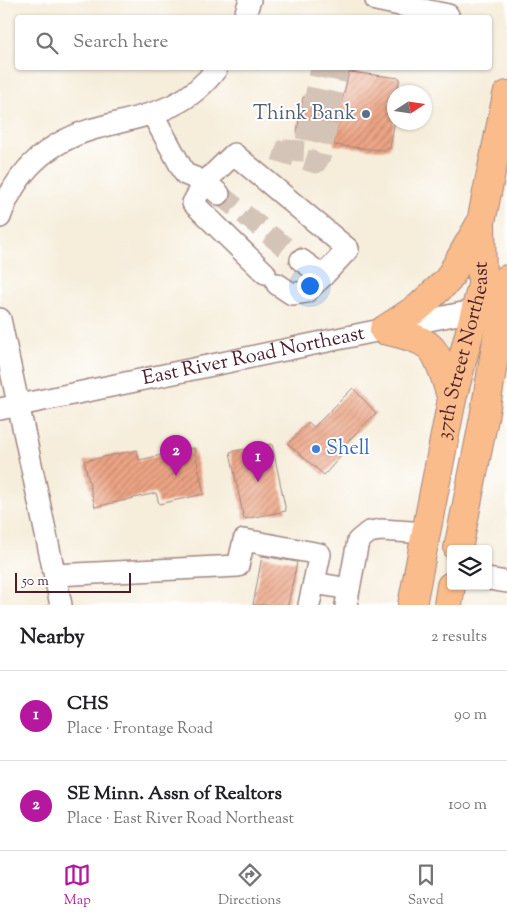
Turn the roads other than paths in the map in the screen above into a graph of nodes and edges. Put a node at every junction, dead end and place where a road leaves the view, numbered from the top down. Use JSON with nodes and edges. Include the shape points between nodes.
{"nodes":[{"id":1,"x":250,"y":0,"type":"edge"},
{"id":2,"x":376,"y":0,"type":"edge"},
{"id":3,"x":245,"y":15,"type":"edge"},
{"id":4,"x":448,"y":15,"type":"dead end"},
{"id":5,"x":215,"y":70,"type":"edge"},
{"id":6,"x":507,"y":95,"type":"edge"},
{"id":7,"x":153,"y":114,"type":"junction"},
{"id":8,"x":212,"y":188,"type":"junction"},
{"id":9,"x":0,"y":217,"type":"edge"},
{"id":10,"x":481,"y":222,"type":"junction"},
{"id":11,"x":301,"y":260,"type":"tunnel mouth"},
{"id":12,"x":323,"y":276,"type":"junction"},
{"id":13,"x":506,"y":296,"type":"edge"},
{"id":14,"x":474,"y":311,"type":"junction"},
{"id":15,"x":0,"y":320,"type":"edge"},
{"id":16,"x":384,"y":330,"type":"junction"},
{"id":17,"x":507,"y":377,"type":"edge"},
{"id":18,"x":452,"y":399,"type":"junction"},
{"id":19,"x":9,"y":407,"type":"edge"},
{"id":20,"x":484,"y":418,"type":"junction"},
{"id":21,"x":427,"y":533,"type":"junction"},
{"id":22,"x":459,"y":545,"type":"edge"},
{"id":23,"x":55,"y":576,"type":"junction"},
{"id":24,"x":492,"y":580,"type":"edge"},
{"id":25,"x":507,"y":582,"type":"edge"},
{"id":26,"x":314,"y":583,"type":"junction"},
{"id":27,"x":450,"y":590,"type":"edge"},
{"id":28,"x":348,"y":597,"type":"edge"},
{"id":29,"x":61,"y":605,"type":"edge"},
{"id":30,"x":310,"y":605,"type":"edge"},
{"id":31,"x":412,"y":605,"type":"edge"},
{"id":32,"x":448,"y":605,"type":"edge"}],
"edges":[{"from":1,"to":3,"type":"street"},
{"from":2,"to":4,"type":"street"},
{"from":5,"to":7,"type":"street","via":[[188,97]]},
{"from":6,"to":10,"type":"main road","name":"37th Street Northeast"},
{"from":7,"to":8,"type":"street","via":[[185,174]]},
{"from":7,"to":9,"type":"street","via":[[92,130],[47,150],[19,178]]},
{"from":8,"to":12,"type":"street","via":[[193,203],[271,278],[292,294],[306,292]]},
{"from":8,"to":12,"type":"street","via":[[234,154],[348,248]]},
{"from":10,"to":14,"type":"main road","name":"37th Street Northeast","via":[[482,285]]},
{"from":10,"to":16,"type":"main road","via":[[448,280],[419,308]]},
{"from":11,"to":12,"type":"street"},
{"from":13,"to":14,"type":"street","name":"East River Road Northeast"},
{"from":13,"to":20,"type":"main road","name":"37th Street Northeast"},
{"from":14,"to":16,"type":"street","name":"East River Road Northeast"},
{"from":14,"to":18,"type":"main road","name":"37th Street Northeast"},
{"from":15,"to":19,"type":"street"},
{"from":16,"to":18,"type":"main road","via":[[430,346]]},
{"from":16,"to":19,"type":"street","name":"East River Road Northeast"},
{"from":17,"to":20,"type":"main road"},
{"from":18,"to":21,"type":"main road","name":"37th Street Northeast"},
{"from":19,"to":23,"type":"street"},
{"from":20,"to":22,"type":"main road","name":"37th Street Northeast"},
{"from":21,"to":28,"type":"street","via":[[369,532],[358,541]]},
{"from":21,"to":31,"type":"main road","name":"37th Street Northeast"},
{"from":23,"to":26,"type":"street","via":[[238,566],[244,540],[320,554]]},
{"from":23,"to":29,"type":"street"},
{"from":24,"to":25,"type":"street"},
{"from":26,"to":28,"type":"street"},
{"from":26,"to":30,"type":"street"},
{"from":27,"to":32,"type":"main road"}]}
